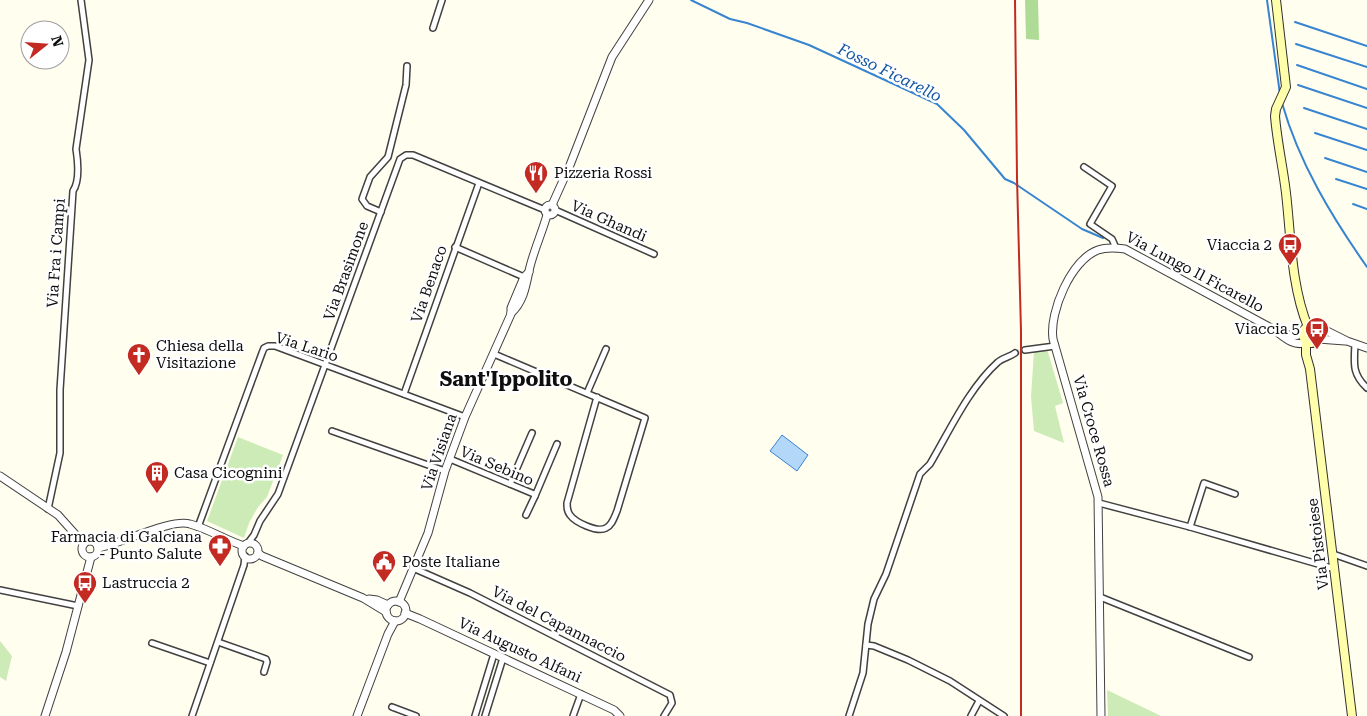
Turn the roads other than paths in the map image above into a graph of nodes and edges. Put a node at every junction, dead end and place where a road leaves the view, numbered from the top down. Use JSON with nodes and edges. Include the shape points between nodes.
{"nodes":[{"id":1,"x":81,"y":0,"type":"edge"},
{"id":2,"x":442,"y":0,"type":"edge"},
{"id":3,"x":648,"y":0,"type":"edge"},
{"id":4,"x":1276,"y":0,"type":"edge"},
{"id":5,"x":433,"y":28,"type":"dead end"},
{"id":6,"x":406,"y":66,"type":"dead end"},
{"id":7,"x":1084,"y":167,"type":"dead end"},
{"id":8,"x":479,"y":183,"type":"junction"},
{"id":9,"x":554,"y":208,"type":"junction"},
{"id":10,"x":381,"y":212,"type":"junction"},
{"id":11,"x":546,"y":212,"type":"junction"},
{"id":12,"x":455,"y":247,"type":"junction"},
{"id":13,"x":1116,"y":248,"type":"junction"},
{"id":14,"x":654,"y":254,"type":"dead end"},
{"id":15,"x":526,"y":274,"type":"junction"},
{"id":16,"x":1312,"y":327,"type":"junction"},
{"id":17,"x":1310,"y":339,"type":"junction"},
{"id":18,"x":1347,"y":341,"type":"junction"},
{"id":19,"x":1356,"y":344,"type":"junction"},
{"id":20,"x":1055,"y":346,"type":"junction"},
{"id":21,"x":1367,"y":348,"type":"edge"},
{"id":22,"x":606,"y":349,"type":"dead end"},
{"id":23,"x":1025,"y":350,"type":"tunnel mouth"},
{"id":24,"x":494,"y":354,"type":"junction"},
{"id":25,"x":1015,"y":354,"type":"tunnel mouth"},
{"id":26,"x":325,"y":365,"type":"junction"},
{"id":27,"x":1367,"y":388,"type":"edge"},
{"id":28,"x":587,"y":393,"type":"junction"},
{"id":29,"x":404,"y":394,"type":"junction"},
{"id":30,"x":597,"y":397,"type":"junction"},
{"id":31,"x":465,"y":417,"type":"junction"},
{"id":32,"x":332,"y":432,"type":"dead end"},
{"id":33,"x":532,"y":433,"type":"dead end"},
{"id":34,"x":557,"y":444,"type":"dead end"},
{"id":35,"x":450,"y":459,"type":"junction"},
{"id":36,"x":445,"y":471,"type":"junction"},
{"id":37,"x":0,"y":476,"type":"edge"},
{"id":38,"x":510,"y":484,"type":"junction"},
{"id":39,"x":1235,"y":494,"type":"dead end"},
{"id":40,"x":535,"y":496,"type":"junction"},
{"id":41,"x":1099,"y":503,"type":"junction"},
{"id":42,"x":48,"y":509,"type":"junction"},
{"id":43,"x":526,"y":515,"type":"dead end"},
{"id":44,"x":198,"y":527,"type":"junction"},
{"id":45,"x":1190,"y":527,"type":"junction"},
{"id":46,"x":84,"y":544,"type":"junction"},
{"id":47,"x":98,"y":548,"type":"junction"},
{"id":48,"x":250,"y":551,"type":"junction"},
{"id":49,"x":1333,"y":554,"type":"junction"},
{"id":50,"x":91,"y":557,"type":"junction"},
{"id":51,"x":1367,"y":566,"type":"edge"},
{"id":52,"x":414,"y":568,"type":"junction"},
{"id":53,"x":1335,"y":569,"type":"junction"},
{"id":54,"x":0,"y":590,"type":"edge"},
{"id":55,"x":1100,"y":597,"type":"junction"},
{"id":56,"x":399,"y":602,"type":"junction"},
{"id":57,"x":78,"y":606,"type":"junction"},
{"id":58,"x":387,"y":608,"type":"junction"},
{"id":59,"x":405,"y":613,"type":"junction"},
{"id":60,"x":395,"y":621,"type":"junction"},
{"id":61,"x":218,"y":642,"type":"junction"},
{"id":62,"x":152,"y":643,"type":"dead end"},
{"id":63,"x":866,"y":645,"type":"junction"},
{"id":64,"x":494,"y":654,"type":"junction"},
{"id":65,"x":1249,"y":657,"type":"dead end"},
{"id":66,"x":503,"y":658,"type":"junction"},
{"id":67,"x":210,"y":663,"type":"junction"},
{"id":68,"x":264,"y":672,"type":"dead end"},
{"id":69,"x":582,"y":694,"type":"junction"},
{"id":70,"x":979,"y":701,"type":"junction"},
{"id":71,"x":392,"y":707,"type":"dead end"},
{"id":72,"x":45,"y":716,"type":"edge"},
{"id":73,"x":192,"y":716,"type":"edge"},
{"id":74,"x":357,"y":716,"type":"edge"},
{"id":75,"x":416,"y":716,"type":"edge"},
{"id":76,"x":475,"y":716,"type":"edge"},
{"id":77,"x":485,"y":716,"type":"edge"},
{"id":78,"x":573,"y":716,"type":"edge"},
{"id":79,"x":620,"y":716,"type":"edge"},
{"id":80,"x":664,"y":716,"type":"edge"},
{"id":81,"x":848,"y":716,"type":"edge"},
{"id":82,"x":971,"y":716,"type":"edge"},
{"id":83,"x":1004,"y":716,"type":"edge"},
{"id":84,"x":1102,"y":716,"type":"edge"},
{"id":85,"x":1352,"y":716,"type":"edge"}],
"edges":[{"from":1,"to":42,"type":"street","name":"Via Fra i Campi","via":[[89,60],[76,149],[76,186],[72,191],[60,390],[60,453]]},
{"from":2,"to":5,"type":"street"},
{"from":3,"to":9,"type":"street","via":[[612,57]]},
{"from":4,"to":16,"type":"main road","name":"Via Pistoiese","via":[[1286,83],[1275,120],[1292,260],[1301,303]]},
{"from":6,"to":10,"type":"street","via":[[406,85],[388,157],[370,177],[362,197],[364,204]]},
{"from":7,"to":13,"type":"street","name":"Via Lungo Il Ficarello","via":[[1112,186],[1090,224],[1112,239]]},
{"from":8,"to":10,"type":"street","name":"Via Brasimone","via":[[417,156],[406,155],[398,162]]},
{"from":8,"to":11,"type":"street","name":"Via Brasimone"},
{"from":8,"to":12,"type":"street","name":"Via Benaco"},
{"from":9,"to":11,"type":"street","via":[[548,205]]},
{"from":9,"to":14,"type":"street","name":"Via Ghandi"},
{"from":10,"to":26,"type":"street","name":"Via Brasimone"},
{"from":11,"to":15,"type":"street","name":"Via Visiana"},
{"from":12,"to":15,"type":"street"},
{"from":12,"to":29,"type":"street","name":"Via Benaco"},
{"from":13,"to":17,"type":"street","name":"Via Lungo Il Ficarello","via":[[1132,252],[1298,344]]},
{"from":13,"to":20,"type":"street","name":"Via Croce Rossa","via":[[1098,250],[1089,255],[1072,275],[1055,312],[1052,332]]},
{"from":15,"to":24,"type":"street","name":"Via Visiana"},
{"from":16,"to":17,"type":"main road","via":[[1305,329]]},
{"from":16,"to":17,"type":"main road","name":"Via Pistoiese","via":[[1319,332]]},
{"from":16,"to":18,"type":"street"},
{"from":17,"to":18,"type":"street","name":"Via Lungo Il Ficarello"},
{"from":17,"to":49,"type":"main road","name":"Via Pistoiese","via":[[1306,355]]},
{"from":18,"to":19,"type":"street"},
{"from":19,"to":21,"type":"street"},
{"from":19,"to":27,"type":"street","via":[[1355,371]]},
{"from":20,"to":23,"type":"street"},
{"from":20,"to":41,"type":"street","name":"Via Croce Rossa"},
{"from":22,"to":28,"type":"street"},
{"from":24,"to":28,"type":"street"},
{"from":24,"to":31,"type":"street","name":"Via Visiana"},
{"from":25,"to":63,"type":"street","via":[[1000,360],[984,375],[930,464],[920,474],[886,574],[874,599]]},
{"from":26,"to":29,"type":"street","name":"Via Lario"},
{"from":26,"to":44,"type":"street","name":"Via Lario","via":[[274,346],[264,348]]},
{"from":26,"to":48,"type":"street","name":"Via Brasimone","via":[[278,494],[260,521]]},
{"from":28,"to":30,"type":"street"},
{"from":29,"to":31,"type":"street","name":"Via Lario"},
{"from":30,"to":30,"type":"street","via":[[645,418],[612,523],[601,530],[592,529],[571,517],[567,510]]},
{"from":31,"to":35,"type":"street","name":"Via Visiana"},
{"from":32,"to":36,"type":"street"},
{"from":33,"to":38,"type":"street"},
{"from":34,"to":40,"type":"street","name":"Via Sebino"},
{"from":35,"to":36,"type":"street","name":"Via Visiana"},
{"from":35,"to":38,"type":"street","name":"Via Sebino"},
{"from":36,"to":52,"type":"street","name":"Via Visiana","via":[[428,533]]},
{"from":37,"to":42,"type":"street"},
{"from":38,"to":40,"type":"street","name":"Via Sebino"},
{"from":39,"to":45,"type":"street","via":[[1204,483]]},
{"from":40,"to":43,"type":"street","name":"Via Sebino"},
{"from":41,"to":45,"type":"street"},
{"from":41,"to":55,"type":"street","name":"Via Croce Rossa"},
{"from":42,"to":46,"type":"street","via":[[58,515]]},
{"from":44,"to":47,"type":"street","via":[[188,523],[161,527]]},
{"from":44,"to":48,"type":"street"},
{"from":45,"to":53,"type":"street"},
{"from":46,"to":47,"type":"street","via":[[92,541]]},
{"from":46,"to":50,"type":"street","via":[[83,553]]},
{"from":47,"to":50,"type":"street"},
{"from":48,"to":58,"type":"street","via":[[363,598],[377,600]]},
{"from":48,"to":61,"type":"street"},
{"from":49,"to":51,"type":"street"},
{"from":49,"to":53,"type":"main road","name":"Via Pistoiese"},
{"from":50,"to":57,"type":"street"},
{"from":52,"to":56,"type":"street","name":"Via Visiana"},
{"from":52,"to":80,"type":"street","name":"Via del Capannaccio","via":[[470,593],[670,696],[672,703]]},
{"from":53,"to":85,"type":"main road","name":"Via Pistoiese"},
{"from":54,"to":57,"type":"street"},
{"from":55,"to":65,"type":"street"},
{"from":55,"to":84,"type":"street","name":"Via Croce Rossa"},
{"from":56,"to":58,"type":"street","via":[[393,601]]},
{"from":56,"to":59,"type":"street"},
{"from":57,"to":72,"type":"street"},
{"from":58,"to":60,"type":"street","via":[[390,619]]},
{"from":59,"to":60,"type":"street"},
{"from":59,"to":64,"type":"street","name":"Via Augusto Alfani"},
{"from":60,"to":74,"type":"street"},
{"from":61,"to":67,"type":"street"},
{"from":61,"to":68,"type":"street","via":[[266,659]]},
{"from":62,"to":67,"type":"street"},
{"from":63,"to":70,"type":"street","via":[[908,660]]},
{"from":63,"to":81,"type":"street","via":[[863,673]]},
{"from":64,"to":66,"type":"street","name":"Via Augusto Alfani"},
{"from":64,"to":76,"type":"street"},
{"from":66,"to":69,"type":"street","name":"Via Augusto Alfani"},
{"from":66,"to":77,"type":"street"},
{"from":67,"to":73,"type":"street"},
{"from":69,"to":78,"type":"street"},
{"from":69,"to":79,"type":"street","name":"Via Augusto Alfani"},
{"from":70,"to":82,"type":"street"},
{"from":70,"to":83,"type":"street"},
{"from":71,"to":75,"type":"street"}]}
